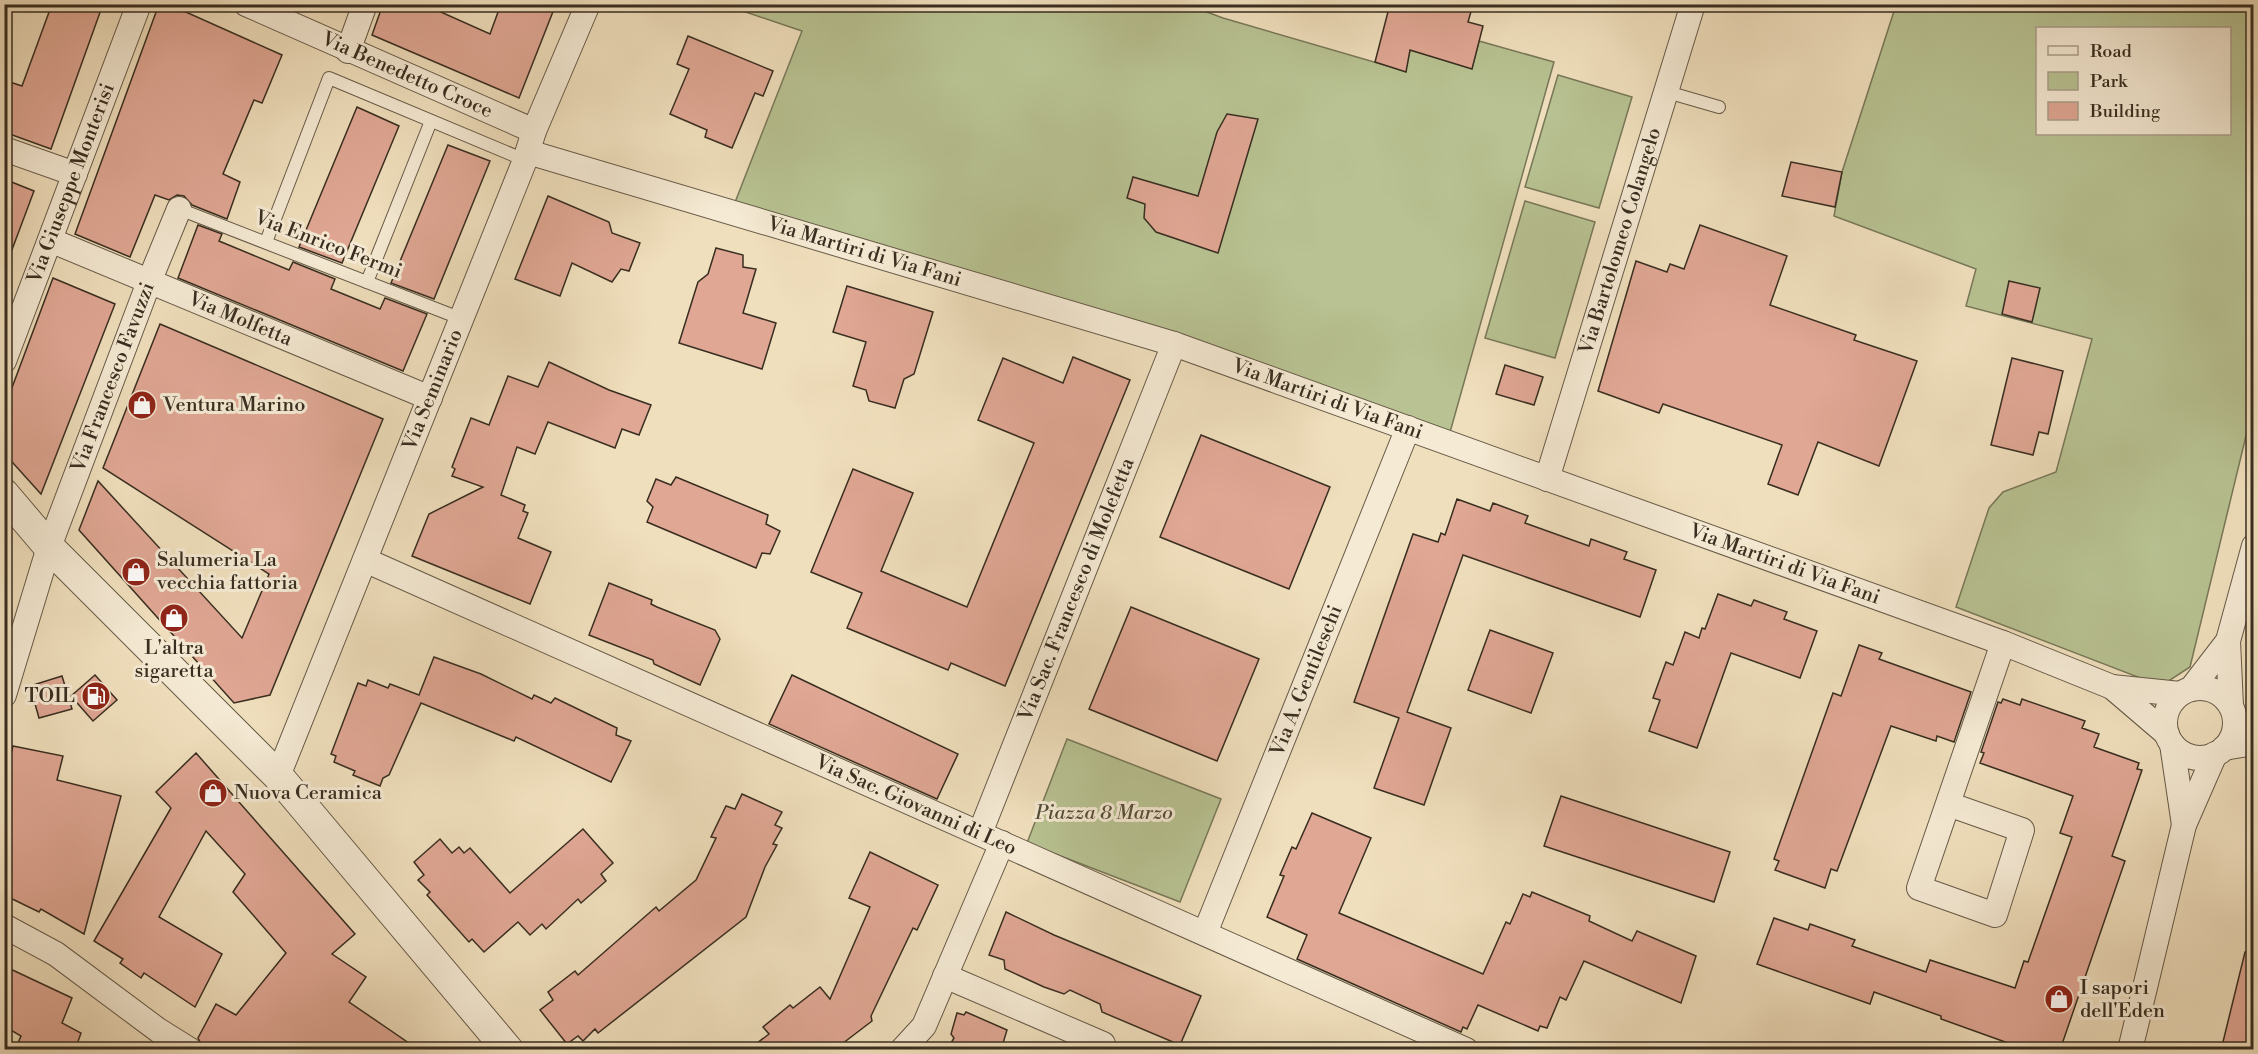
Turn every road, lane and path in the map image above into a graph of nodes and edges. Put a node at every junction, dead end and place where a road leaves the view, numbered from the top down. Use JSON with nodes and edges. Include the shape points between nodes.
{"nodes":[{"id":1,"x":139,"y":4,"type":"edge"},
{"id":2,"x":246,"y":4,"type":"edge"},
{"id":3,"x":365,"y":4,"type":"edge"},
{"id":4,"x":588,"y":4,"type":"edge"},
{"id":5,"x":1693,"y":4,"type":"edge"},
{"id":6,"x":348,"y":51,"type":"junction"},
{"id":7,"x":1667,"y":92,"type":"junction"},
{"id":8,"x":1719,"y":107,"type":"dead end"},
{"id":9,"x":431,"y":121,"type":"junction"},
{"id":10,"x":529,"y":148,"type":"junction"},
{"id":11,"x":4,"y":149,"type":"edge"},
{"id":12,"x":75,"y":174,"type":"junction"},
{"id":13,"x":179,"y":209,"type":"joint"},
{"id":14,"x":50,"y":240,"type":"junction"},
{"id":15,"x":266,"y":242,"type":"junction"},
{"id":16,"x":148,"y":282,"type":"junction"},
{"id":17,"x":367,"y":282,"type":"junction"},
{"id":18,"x":462,"y":320,"type":"junction"},
{"id":19,"x":1174,"y":344,"type":"junction"},
{"id":20,"x":4,"y":361,"type":"edge"},
{"id":21,"x":430,"y":398,"type":"junction"},
{"id":22,"x":1408,"y":428,"type":"junction"},
{"id":23,"x":1547,"y":479,"type":"junction"},
{"id":24,"x":4,"y":494,"type":"edge"},
{"id":25,"x":2253,"y":546,"type":"edge"},
{"id":26,"x":49,"y":547,"type":"junction"},
{"id":27,"x":365,"y":560,"type":"junction"},
{"id":28,"x":2228,"y":640,"type":"junction"},
{"id":29,"x":2003,"y":643,"type":"junction"},
{"id":30,"x":2112,"y":687,"type":"junction"},
{"id":31,"x":2186,"y":691,"type":"junction"},
{"id":32,"x":4,"y":695,"type":"edge"},
{"id":33,"x":2240,"y":716,"type":"edge"},
{"id":34,"x":2170,"y":739,"type":"junction"},
{"id":35,"x":2253,"y":743,"type":"edge"},
{"id":36,"x":2219,"y":751,"type":"junction"},
{"id":37,"x":278,"y":776,"type":"junction"},
{"id":38,"x":1948,"y":804,"type":"junction"},
{"id":39,"x":2184,"y":825,"type":"junction"},
{"id":40,"x":980,"y":833,"type":"junction"},
{"id":41,"x":1002,"y":843,"type":"junction"},
{"id":42,"x":4,"y":926,"type":"edge"},
{"id":43,"x":1206,"y":933,"type":"junction"},
{"id":44,"x":945,"y":976,"type":"junction"},
{"id":45,"x":1459,"y":1048,"type":"edge"},
{"id":46,"x":190,"y":1050,"type":"edge"},
{"id":47,"x":508,"y":1050,"type":"edge"},
{"id":48,"x":902,"y":1050,"type":"edge"},
{"id":49,"x":1100,"y":1050,"type":"edge"},
{"id":50,"x":2130,"y":1050,"type":"edge"}],
"edges":[{"from":1,"to":12,"type":"street","name":"Via Giuseppe Monterisi"},
{"from":2,"to":6,"type":"street","name":"Via Benedetto Croce"},
{"from":3,"to":6,"type":"street"},
{"from":4,"to":10,"type":"street","name":"Via Seminario"},
{"from":5,"to":7,"type":"street","name":"Via Bartolomeo Colangelo"},
{"from":6,"to":10,"type":"street","name":"Via Benedetto Croce"},
{"from":7,"to":8,"type":"lane"},
{"from":7,"to":23,"type":"street","name":"Via Bartolomeo Colangelo"},
{"from":9,"to":10,"type":"lane"},
{"from":9,"to":15,"type":"lane","via":[[329,78]]},
{"from":9,"to":17,"type":"lane"},
{"from":10,"to":18,"type":"street","name":"Via Seminario"},
{"from":10,"to":19,"type":"street","name":"Via Martiri di Via Fani"},
{"from":11,"to":12,"type":"street"},
{"from":12,"to":14,"type":"street","name":"Via Giuseppe Monterisi"},
{"from":13,"to":15,"type":"lane","name":"Via Enrico Fermi"},
{"from":13,"to":16,"type":"street","name":"Via Francesco Favuzzi"},
{"from":14,"to":16,"type":"street","name":"Via Molfetta"},
{"from":14,"to":20,"type":"street","name":"Via Giuseppe Monterisi"},
{"from":15,"to":17,"type":"lane","name":"Via Enrico Fermi"},
{"from":16,"to":21,"type":"street","name":"Via Molfetta"},
{"from":16,"to":26,"type":"street","name":"Via Francesco Favuzzi"},
{"from":17,"to":18,"type":"lane","name":"Via Enrico Fermi"},
{"from":18,"to":21,"type":"street","name":"Via Seminario"},
{"from":19,"to":22,"type":"street","name":"Via Martiri di Via Fani"},
{"from":19,"to":40,"type":"street","name":"Via Sac. Francesco di Molefetta"},
{"from":21,"to":27,"type":"street","name":"Via Seminario"},
{"from":22,"to":23,"type":"street","name":"Via Martiri di Via Fani"},
{"from":22,"to":43,"type":"street","name":"Via A. Gentileschi"},
{"from":23,"to":29,"type":"street","name":"Via Martiri di Via Fani"},
{"from":24,"to":26,"type":"street"},
{"from":25,"to":28,"type":"street"},
{"from":26,"to":32,"type":"street","name":"Via Francesco Favuzzi"},
{"from":26,"to":37,"type":"street"},
{"from":27,"to":37,"type":"street","name":"Via Seminario"},
{"from":27,"to":40,"type":"street","name":"Via Sac. Giovanni di Leo"},
{"from":28,"to":31,"type":"street"},
{"from":28,"to":33,"type":"street"},
{"from":29,"to":30,"type":"street","name":"Via Martiri di Via Fani"},
{"from":29,"to":38,"type":"street"},
{"from":30,"to":31,"type":"street","name":"Via Martiri di Via Fani"},
{"from":30,"to":34,"type":"street","name":"Via Martiri di Via Fani"},
{"from":31,"to":33,"type":"street","via":[[2214,691],[2224,696]]},
{"from":31,"to":34,"type":"street","via":[[2167,712],[2165,723]]},
{"from":33,"to":36,"type":"street"},
{"from":34,"to":36,"type":"street","via":[[2192,757]]},
{"from":34,"to":39,"type":"street"},
{"from":35,"to":36,"type":"street"},
{"from":36,"to":39,"type":"street"},
{"from":37,"to":47,"type":"street"},
{"from":38,"to":38,"type":"street","via":[[1919,888],[1995,915],[2022,830]]},
{"from":39,"to":50,"type":"street"},
{"from":40,"to":41,"type":"street","name":"Via Sac. Giovanni di Leo"},
{"from":41,"to":43,"type":"street","name":"Via Sac. Giovanni di Leo"},
{"from":41,"to":44,"type":"street"},
{"from":42,"to":46,"type":"street","via":[[56,954]]},
{"from":43,"to":45,"type":"street","name":"Via Sac. Giovanni di Leo"},
{"from":44,"to":48,"type":"street","via":[[924,1026]]},
{"from":44,"to":49,"type":"street","via":[[1103,1044]]}]}
